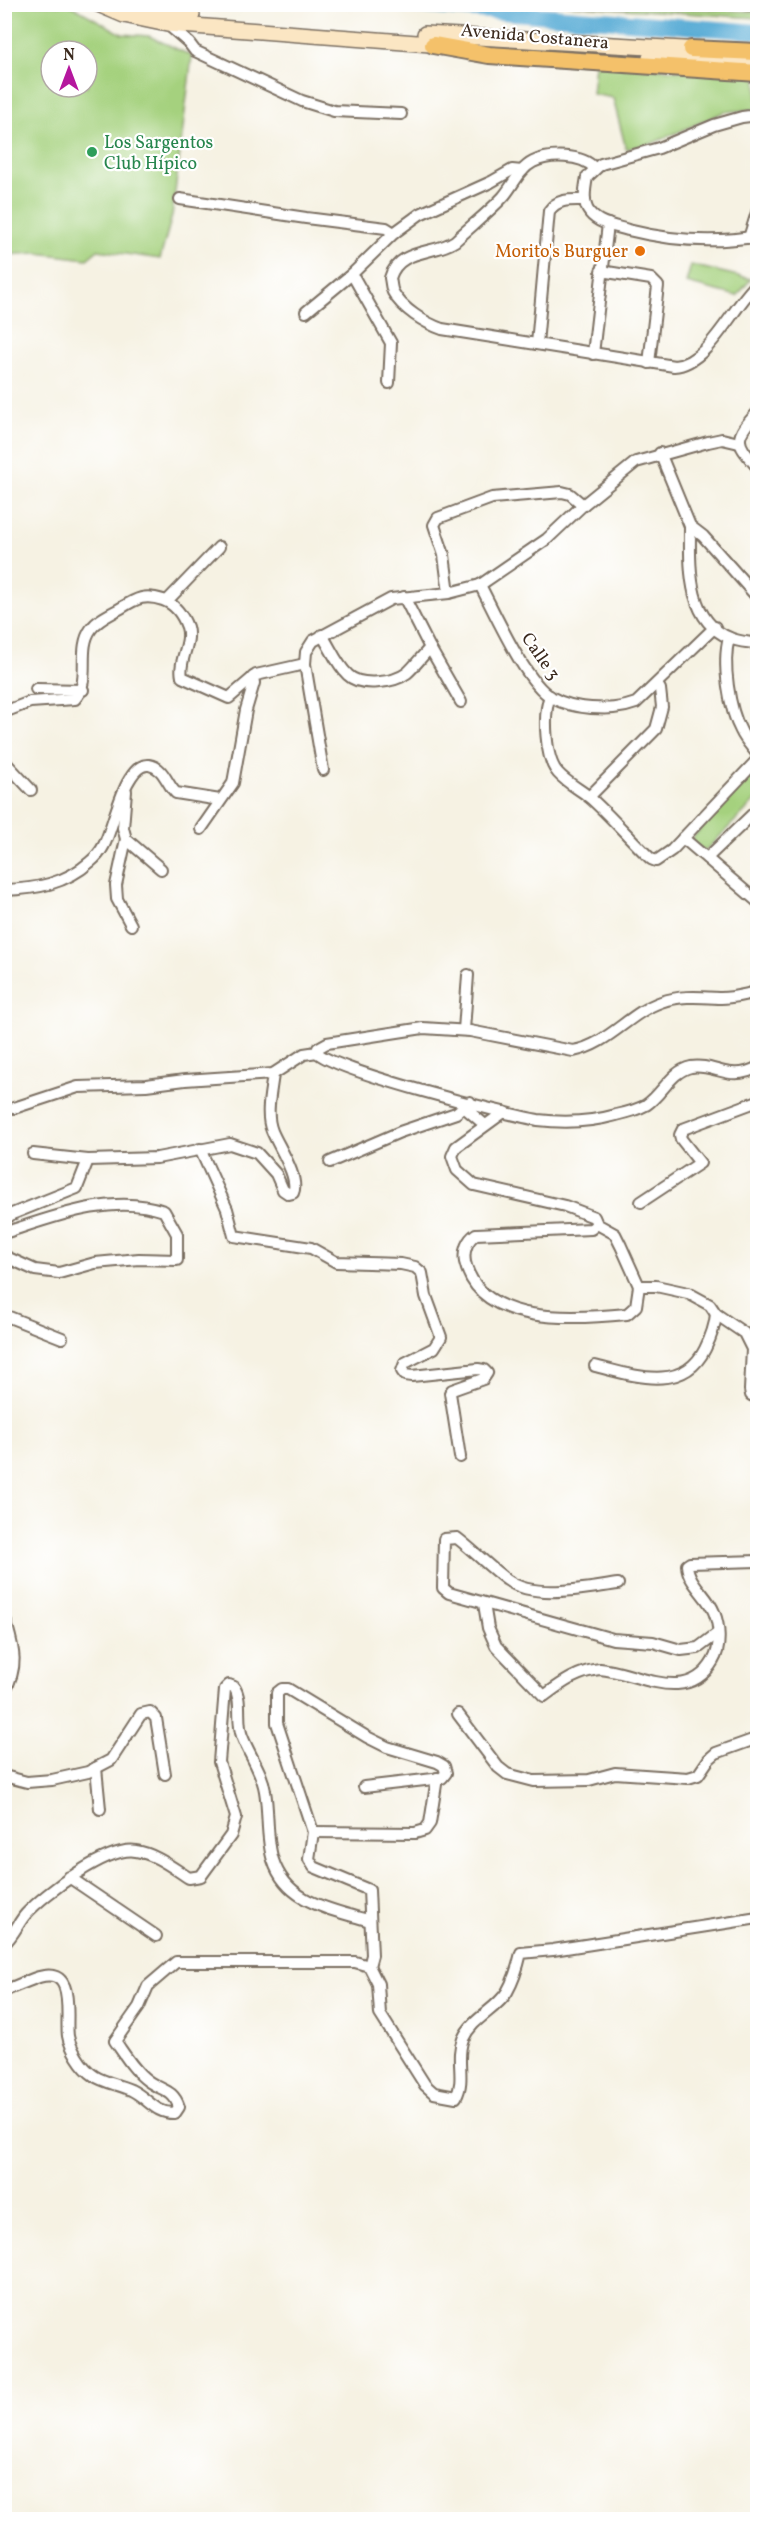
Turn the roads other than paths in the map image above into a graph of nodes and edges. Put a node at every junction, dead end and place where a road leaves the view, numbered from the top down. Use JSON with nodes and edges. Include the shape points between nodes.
{"nodes":[{"id":1,"x":98,"y":4,"type":"edge"},
{"id":2,"x":128,"y":4,"type":"edge"},
{"id":3,"x":743,"y":4,"type":"edge"},
{"id":4,"x":758,"y":6,"type":"edge"},
{"id":5,"x":166,"y":24,"type":"junction"},
{"id":6,"x":433,"y":45,"type":"junction"},
{"id":7,"x":691,"y":49,"type":"junction"},
{"id":8,"x":758,"y":52,"type":"edge"},
{"id":9,"x":758,"y":60,"type":"edge"},
{"id":10,"x":758,"y":72,"type":"edge"},
{"id":11,"x":401,"y":114,"type":"dead end"},
{"id":12,"x":758,"y":115,"type":"edge"},
{"id":13,"x":594,"y":168,"type":"junction"},
{"id":14,"x":522,"y":171,"type":"junction"},
{"id":15,"x":180,"y":199,"type":"dead end"},
{"id":16,"x":585,"y":200,"type":"junction"},
{"id":17,"x":758,"y":208,"type":"edge"},
{"id":18,"x":608,"y":224,"type":"junction"},
{"id":19,"x":394,"y":233,"type":"junction"},
{"id":20,"x":753,"y":237,"type":"edge"},
{"id":21,"x":601,"y":271,"type":"junction"},
{"id":22,"x":352,"y":274,"type":"junction"},
{"id":23,"x":758,"y":283,"type":"edge"},
{"id":24,"x":306,"y":312,"type":"dead end"},
{"id":25,"x":537,"y":344,"type":"junction"},
{"id":26,"x":593,"y":354,"type":"junction"},
{"id":27,"x":649,"y":363,"type":"junction"},
{"id":28,"x":389,"y":383,"type":"dead end"},
{"id":29,"x":758,"y":412,"type":"edge"},
{"id":30,"x":739,"y":443,"type":"junction"},
{"id":31,"x":660,"y":453,"type":"junction"},
{"id":32,"x":758,"y":468,"type":"edge"},
{"id":33,"x":583,"y":505,"type":"junction"},
{"id":34,"x":690,"y":526,"type":"junction"},
{"id":35,"x":219,"y":547,"type":"dead end"},
{"id":36,"x":480,"y":585,"type":"junction"},
{"id":37,"x":449,"y":593,"type":"junction"},
{"id":38,"x":404,"y":597,"type":"junction"},
{"id":39,"x":758,"y":598,"type":"edge"},
{"id":40,"x":167,"y":601,"type":"junction"},
{"id":41,"x":715,"y":627,"type":"junction"},
{"id":42,"x":322,"y":635,"type":"junction"},
{"id":43,"x":729,"y":638,"type":"junction"},
{"id":44,"x":758,"y":644,"type":"edge"},
{"id":45,"x":430,"y":648,"type":"junction"},
{"id":46,"x":305,"y":664,"type":"junction"},
{"id":47,"x":253,"y":677,"type":"junction"},
{"id":48,"x":657,"y":684,"type":"junction"},
{"id":49,"x":36,"y":688,"type":"dead end"},
{"id":50,"x":83,"y":690,"type":"junction"},
{"id":51,"x":550,"y":696,"type":"junction"},
{"id":52,"x":461,"y":702,"type":"dead end"},
{"id":53,"x":4,"y":712,"type":"edge"},
{"id":54,"x":758,"y":757,"type":"edge"},
{"id":55,"x":4,"y":761,"type":"edge"},
{"id":56,"x":323,"y":770,"type":"dead end"},
{"id":57,"x":31,"y":790,"type":"dead end"},
{"id":58,"x":125,"y":790,"type":"junction"},
{"id":59,"x":589,"y":797,"type":"junction"},
{"id":60,"x":220,"y":800,"type":"junction"},
{"id":61,"x":758,"y":809,"type":"edge"},
{"id":62,"x":201,"y":829,"type":"dead end"},
{"id":63,"x":683,"y":838,"type":"junction"},
{"id":64,"x":126,"y":839,"type":"junction"},
{"id":65,"x":707,"y":858,"type":"junction"},
{"id":66,"x":161,"y":869,"type":"dead end"},
{"id":67,"x":4,"y":890,"type":"edge"},
{"id":68,"x":758,"y":902,"type":"edge"},
{"id":69,"x":131,"y":925,"type":"dead end"},
{"id":70,"x":468,"y":975,"type":"dead end"},
{"id":71,"x":758,"y":992,"type":"edge"},
{"id":72,"x":464,"y":1030,"type":"junction"},
{"id":73,"x":317,"y":1052,"type":"junction"},
{"id":74,"x":758,"y":1067,"type":"edge"},
{"id":75,"x":273,"y":1074,"type":"junction"},
{"id":76,"x":758,"y":1101,"type":"edge"},
{"id":77,"x":467,"y":1105,"type":"junction"},
{"id":78,"x":14,"y":1108,"type":"dead end"},
{"id":79,"x":504,"y":1112,"type":"junction"},
{"id":80,"x":485,"y":1125,"type":"junction"},
{"id":81,"x":200,"y":1149,"type":"junction"},
{"id":82,"x":33,"y":1154,"type":"dead end"},
{"id":83,"x":88,"y":1160,"type":"junction"},
{"id":84,"x":330,"y":1162,"type":"dead end"},
{"id":85,"x":641,"y":1202,"type":"dead end"},
{"id":86,"x":4,"y":1220,"type":"edge"},
{"id":87,"x":597,"y":1224,"type":"junction"},
{"id":88,"x":4,"y":1233,"type":"edge"},
{"id":89,"x":4,"y":1256,"type":"edge"},
{"id":90,"x":639,"y":1286,"type":"junction"},
{"id":91,"x":716,"y":1314,"type":"junction"},
{"id":92,"x":4,"y":1315,"type":"edge"},
{"id":93,"x":62,"y":1338,"type":"dead end"},
{"id":94,"x":595,"y":1366,"type":"dead end"},
{"id":95,"x":758,"y":1398,"type":"edge"},
{"id":96,"x":460,"y":1457,"type":"dead end"},
{"id":97,"x":758,"y":1561,"type":"edge"},
{"id":98,"x":618,"y":1584,"type":"dead end"},
{"id":99,"x":484,"y":1604,"type":"junction"},
{"id":100,"x":4,"y":1615,"type":"edge"},
{"id":101,"x":718,"y":1634,"type":"junction"},
{"id":102,"x":4,"y":1692,"type":"edge"},
{"id":103,"x":458,"y":1714,"type":"dead end"},
{"id":104,"x":758,"y":1738,"type":"edge"},
{"id":105,"x":96,"y":1768,"type":"junction"},
{"id":106,"x":165,"y":1774,"type":"dead end"},
{"id":107,"x":4,"y":1776,"type":"edge"},
{"id":108,"x":437,"y":1778,"type":"junction"},
{"id":109,"x":364,"y":1787,"type":"dead end"},
{"id":110,"x":100,"y":1809,"type":"dead end"},
{"id":111,"x":312,"y":1832,"type":"junction"},
{"id":112,"x":69,"y":1877,"type":"junction"},
{"id":113,"x":758,"y":1918,"type":"edge"},
{"id":114,"x":370,"y":1921,"type":"junction"},
{"id":115,"x":156,"y":1936,"type":"dead end"},
{"id":116,"x":4,"y":1944,"type":"edge"},
{"id":117,"x":369,"y":1966,"type":"junction"},
{"id":118,"x":4,"y":1991,"type":"edge"}],
"edges":[{"from":1,"to":5,"type":"main road","name":"Avenida Costanera","via":[[124,15]]},
{"from":2,"to":7,"type":"main road","name":"Avenida Costanera","via":[[172,14]]},
{"from":3,"to":4,"type":"street"},
{"from":5,"to":6,"type":"main road","name":"Avenida Costanera"},
{"from":5,"to":11,"type":"street","via":[[195,51],[302,101],[334,111]]},
{"from":6,"to":9,"type":"main road","via":[[616,57]]},
{"from":6,"to":10,"type":"main road","name":"Avenida Costanera","via":[[489,55]]},
{"from":7,"to":8,"type":"main road","name":"Avenida Costanera"},
{"from":7,"to":9,"type":"main road"},
{"from":12,"to":13,"type":"street","via":[[714,125],[659,148]]},
{"from":13,"to":14,"type":"street","via":[[581,160],[550,158],[533,162]]},
{"from":13,"to":16,"type":"street","via":[[587,177]]},
{"from":14,"to":19,"type":"street","via":[[512,170],[420,214]]},
{"from":14,"to":25,"type":"street","via":[[503,197],[455,241],[411,255],[390,278],[392,292],[426,324]]},
{"from":15,"to":19,"type":"street","via":[[386,228]]},
{"from":16,"to":18,"type":"street","via":[[590,214]]},
{"from":16,"to":25,"type":"street","via":[[562,200],[549,211]]},
{"from":17,"to":20,"type":"street"},
{"from":18,"to":20,"type":"street","via":[[704,242]]},
{"from":18,"to":21,"type":"street"},
{"from":19,"to":22,"type":"street"},
{"from":21,"to":26,"type":"street"},
{"from":21,"to":27,"type":"street","via":[[651,279],[658,286]]},
{"from":22,"to":24,"type":"street"},
{"from":22,"to":28,"type":"street","via":[[391,344]]},
{"from":23,"to":27,"type":"street","via":[[698,357],[683,365]]},
{"from":25,"to":26,"type":"street"},
{"from":26,"to":27,"type":"street"},
{"from":29,"to":30,"type":"street"},
{"from":30,"to":31,"type":"street","via":[[722,439]]},
{"from":30,"to":32,"type":"street"},
{"from":31,"to":33,"type":"street","via":[[636,462]]},
{"from":31,"to":34,"type":"street"},
{"from":33,"to":36,"type":"street","via":[[547,539]]},
{"from":33,"to":37,"type":"street","via":[[562,492],[502,496],[435,521]]},
{"from":34,"to":39,"type":"street"},
{"from":34,"to":41,"type":"street","via":[[694,597]]},
{"from":35,"to":40,"type":"street"},
{"from":36,"to":37,"type":"street"},
{"from":36,"to":51,"type":"street","name":"Calle 3","via":[[524,666]]},
{"from":37,"to":38,"type":"street"},
{"from":38,"to":42,"type":"street","via":[[391,599]]},
{"from":38,"to":45,"type":"street"},
{"from":40,"to":47,"type":"street","via":[[188,629],[182,677],[229,698]]},
{"from":40,"to":50,"type":"street","via":[[141,596],[90,630]]},
{"from":41,"to":43,"type":"street"},
{"from":41,"to":48,"type":"street","name":"Calle 3"},
{"from":42,"to":45,"type":"street","via":[[348,676],[357,681],[388,680],[406,674]]},
{"from":42,"to":46,"type":"street","via":[[308,648]]},
{"from":43,"to":44,"type":"street"},
{"from":43,"to":54,"type":"street","via":[[732,710]]},
{"from":45,"to":52,"type":"street"},
{"from":46,"to":47,"type":"street"},
{"from":46,"to":56,"type":"street"},
{"from":47,"to":60,"type":"street","via":[[233,783]]},
{"from":48,"to":51,"type":"street","name":"Calle 3","via":[[636,703],[622,708],[576,707]]},
{"from":48,"to":59,"type":"street","via":[[662,707],[656,729]]},
{"from":49,"to":50,"type":"street"},
{"from":50,"to":53,"type":"street","via":[[75,699],[30,702]]},
{"from":51,"to":59,"type":"street","via":[[547,738],[557,773]]},
{"from":54,"to":63,"type":"street"},
{"from":55,"to":57,"type":"street"},
{"from":58,"to":60,"type":"street","via":[[136,769],[147,765],[158,770],[176,794]]},
{"from":58,"to":64,"type":"street"},
{"from":58,"to":67,"type":"street","via":[[104,846],[91,861],[60,881],[37,888]]},
{"from":59,"to":63,"type":"street","via":[[651,860],[662,858]]},
{"from":60,"to":62,"type":"street"},
{"from":61,"to":65,"type":"street"},
{"from":63,"to":65,"type":"street"},
{"from":64,"to":66,"type":"street"},
{"from":64,"to":69,"type":"street","via":[[116,885],[117,899]]},
{"from":65,"to":68,"type":"street"},
{"from":70,"to":72,"type":"street"},
{"from":71,"to":72,"type":"street","via":[[661,1002],[603,1039],[573,1051]]},
{"from":72,"to":73,"type":"street","via":[[402,1031],[327,1043]]},
{"from":73,"to":75,"type":"street","via":[[304,1054]]},
{"from":73,"to":77,"type":"street","via":[[334,1063]]},
{"from":74,"to":79,"type":"street","via":[[727,1074],[694,1066],[687,1068],[647,1104],[616,1115],[558,1121]]},
{"from":75,"to":78,"type":"street","via":[[78,1087]]},
{"from":75,"to":81,"type":"street","via":[[270,1128],[295,1182],[293,1193],[283,1190],[276,1174],[257,1154],[230,1144]]},
{"from":76,"to":85,"type":"street","via":[[683,1129],[681,1139],[700,1163]]},
{"from":77,"to":79,"type":"street"},
{"from":77,"to":80,"type":"street"},
{"from":77,"to":84,"type":"street"},
{"from":79,"to":80,"type":"street"},
{"from":80,"to":87,"type":"street","via":[[453,1152],[452,1160],[464,1178],[493,1191],[565,1206],[594,1217]]},
{"from":81,"to":83,"type":"street","via":[[157,1158]]},
{"from":81,"to":96,"type":"street","via":[[227,1209],[234,1236],[311,1248],[336,1262],[401,1264],[422,1273],[441,1337],[434,1348],[405,1363],[402,1371],[412,1376],[478,1369],[487,1373],[483,1379],[450,1393]]},
{"from":82,"to":83,"type":"street"},
{"from":83,"to":86,"type":"street","via":[[76,1188]]},
{"from":87,"to":90,"type":"street","via":[[615,1234]]},
{"from":87,"to":90,"type":"street","via":[[591,1229],[476,1234],[468,1240],[465,1257],[474,1285],[494,1301],[549,1317],[627,1314],[636,1306]]},
{"from":88,"to":89,"type":"street","via":[[82,1208],[148,1206],[164,1211],[177,1234],[177,1260],[95,1263],[59,1273],[36,1270]]},
{"from":90,"to":91,"type":"street","via":[[688,1293],[710,1305]]},
{"from":91,"to":94,"type":"street","via":[[704,1353],[684,1373],[652,1378]]},
{"from":91,"to":95,"type":"street","via":[[744,1333],[749,1341],[750,1390]]},
{"from":92,"to":93,"type":"street"},
{"from":97,"to":101,"type":"street","via":[[687,1565],[714,1611]]},
{"from":98,"to":99,"type":"street","via":[[556,1591],[528,1589],[508,1582],[457,1538],[444,1539],[443,1588]]},
{"from":99,"to":101,"type":"street","via":[[613,1638],[653,1642],[681,1650],[698,1648]]},
{"from":99,"to":101,"type":"street","via":[[495,1646],[544,1696],[565,1680],[588,1670],[682,1684],[699,1677],[711,1664],[717,1653]]},
{"from":100,"to":102,"type":"street","via":[[15,1665]]},
{"from":103,"to":104,"type":"street","via":[[498,1767],[507,1774],[534,1781],[589,1780],[615,1773],[688,1778],[698,1775],[716,1753]]},
{"from":105,"to":106,"type":"street","via":[[111,1760],[141,1714],[150,1712],[156,1718]]},
{"from":105,"to":107,"type":"street","via":[[52,1780],[27,1782]]},
{"from":105,"to":110,"type":"street"},
{"from":108,"to":109,"type":"street"},
{"from":108,"to":111,"type":"street","via":[[430,1823],[425,1830]]},
{"from":108,"to":111,"type":"street","via":[[446,1773],[444,1766],[387,1747],[282,1689],[278,1693],[277,1723]]},
{"from":111,"to":114,"type":"street","via":[[309,1859],[314,1867],[369,1890]]},
{"from":112,"to":114,"type":"street","via":[[122,1851],[153,1856],[189,1878],[201,1876],[231,1835],[236,1817],[219,1762],[225,1689],[229,1686],[238,1693],[242,1737],[265,1790],[272,1859],[278,1872],[286,1885],[308,1902]]},
{"from":112,"to":115,"type":"street"},
{"from":112,"to":116,"type":"street","via":[[25,1915]]},
{"from":113,"to":117,"type":"street","via":[[521,1953],[506,1993],[471,2026],[463,2039],[459,2054],[462,2087],[456,2097],[434,2093],[425,2085],[397,2043],[381,2014],[378,1984]]},
{"from":114,"to":117,"type":"street"},
{"from":117,"to":118,"type":"street","via":[[355,1962],[176,1962],[148,1986],[140,2007],[115,2041],[148,2081],[175,2096],[179,2107],[175,2113],[155,2108],[130,2090],[94,2076],[77,2057],[68,2036],[68,1995],[63,1983],[42,1976]]}]}
